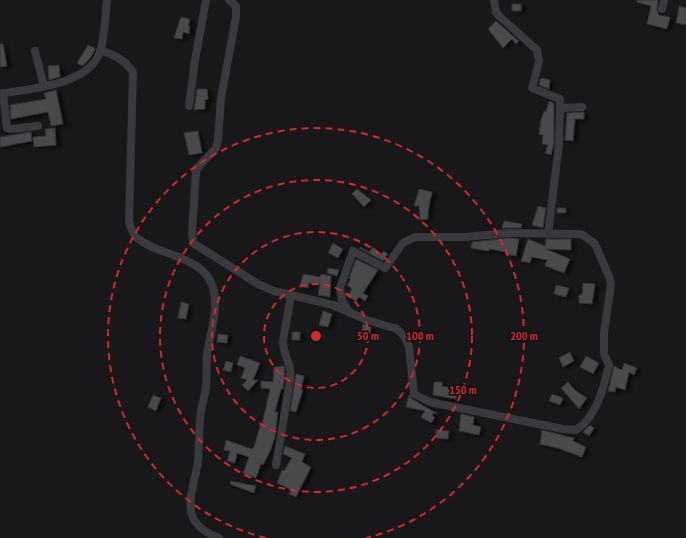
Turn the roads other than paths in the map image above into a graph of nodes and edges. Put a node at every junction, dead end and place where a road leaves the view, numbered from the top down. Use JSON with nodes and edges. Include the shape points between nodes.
{"nodes":[{"id":1,"x":107,"y":0,"type":"edge"},
{"id":2,"x":206,"y":0,"type":"edge"},
{"id":3,"x":230,"y":0,"type":"edge"},
{"id":4,"x":494,"y":0,"type":"edge"},
{"id":5,"x":664,"y":0,"type":"edge"},
{"id":6,"x":662,"y":9,"type":"dead end"},
{"id":7,"x":100,"y":50,"type":"junction"},
{"id":8,"x":35,"y":51,"type":"dead end"},
{"id":9,"x":44,"y":86,"type":"junction"},
{"id":10,"x":2,"y":94,"type":"edge"},
{"id":11,"x":189,"y":106,"type":"dead end"},
{"id":12,"x":582,"y":107,"type":"dead end"},
{"id":13,"x":560,"y":108,"type":"junction"},
{"id":14,"x":38,"y":126,"type":"dead end"},
{"id":15,"x":548,"y":234,"type":"junction"},
{"id":16,"x":291,"y":295,"type":"junction"},
{"id":17,"x":350,"y":313,"type":"junction"},
{"id":18,"x":276,"y":465,"type":"dead end"},
{"id":19,"x":219,"y":538,"type":"edge"}],
"edges":[{"from":1,"to":7,"type":"street"},
{"from":2,"to":11,"type":"street"},
{"from":3,"to":16,"type":"street","via":[[236,6],[236,17],[221,98],[218,140],[216,148],[196,171],[193,243],[258,284],[274,292]]},
{"from":4,"to":13,"type":"street","via":[[499,16],[537,50],[539,61],[532,88],[559,98]]},
{"from":5,"to":6,"type":"street"},
{"from":7,"to":9,"type":"street","via":[[93,64],[82,73],[68,80]]},
{"from":7,"to":19,"type":"street","via":[[118,57],[133,72],[129,222],[132,231],[137,238],[185,258],[207,277],[212,288],[215,301],[200,419],[198,460],[190,502],[193,517],[200,528]]},
{"from":8,"to":9,"type":"street"},
{"from":9,"to":10,"type":"street"},
{"from":10,"to":14,"type":"street","via":[[7,128]]},
{"from":12,"to":13,"type":"street"},
{"from":13,"to":15,"type":"street","via":[[559,144]]},
{"from":15,"to":17,"type":"street","via":[[415,237],[403,243],[385,268],[353,251],[340,288],[342,300]]},
{"from":15,"to":17,"type":"street","via":[[578,234],[588,238],[595,244],[611,284],[604,333],[604,354],[609,362],[607,372],[588,420],[576,430],[495,416],[418,397],[413,391],[409,347],[405,337],[397,330]]},
{"from":16,"to":17,"type":"street","via":[[317,300]]},
{"from":16,"to":18,"type":"street","via":[[283,341],[291,368],[285,421]]}]}
